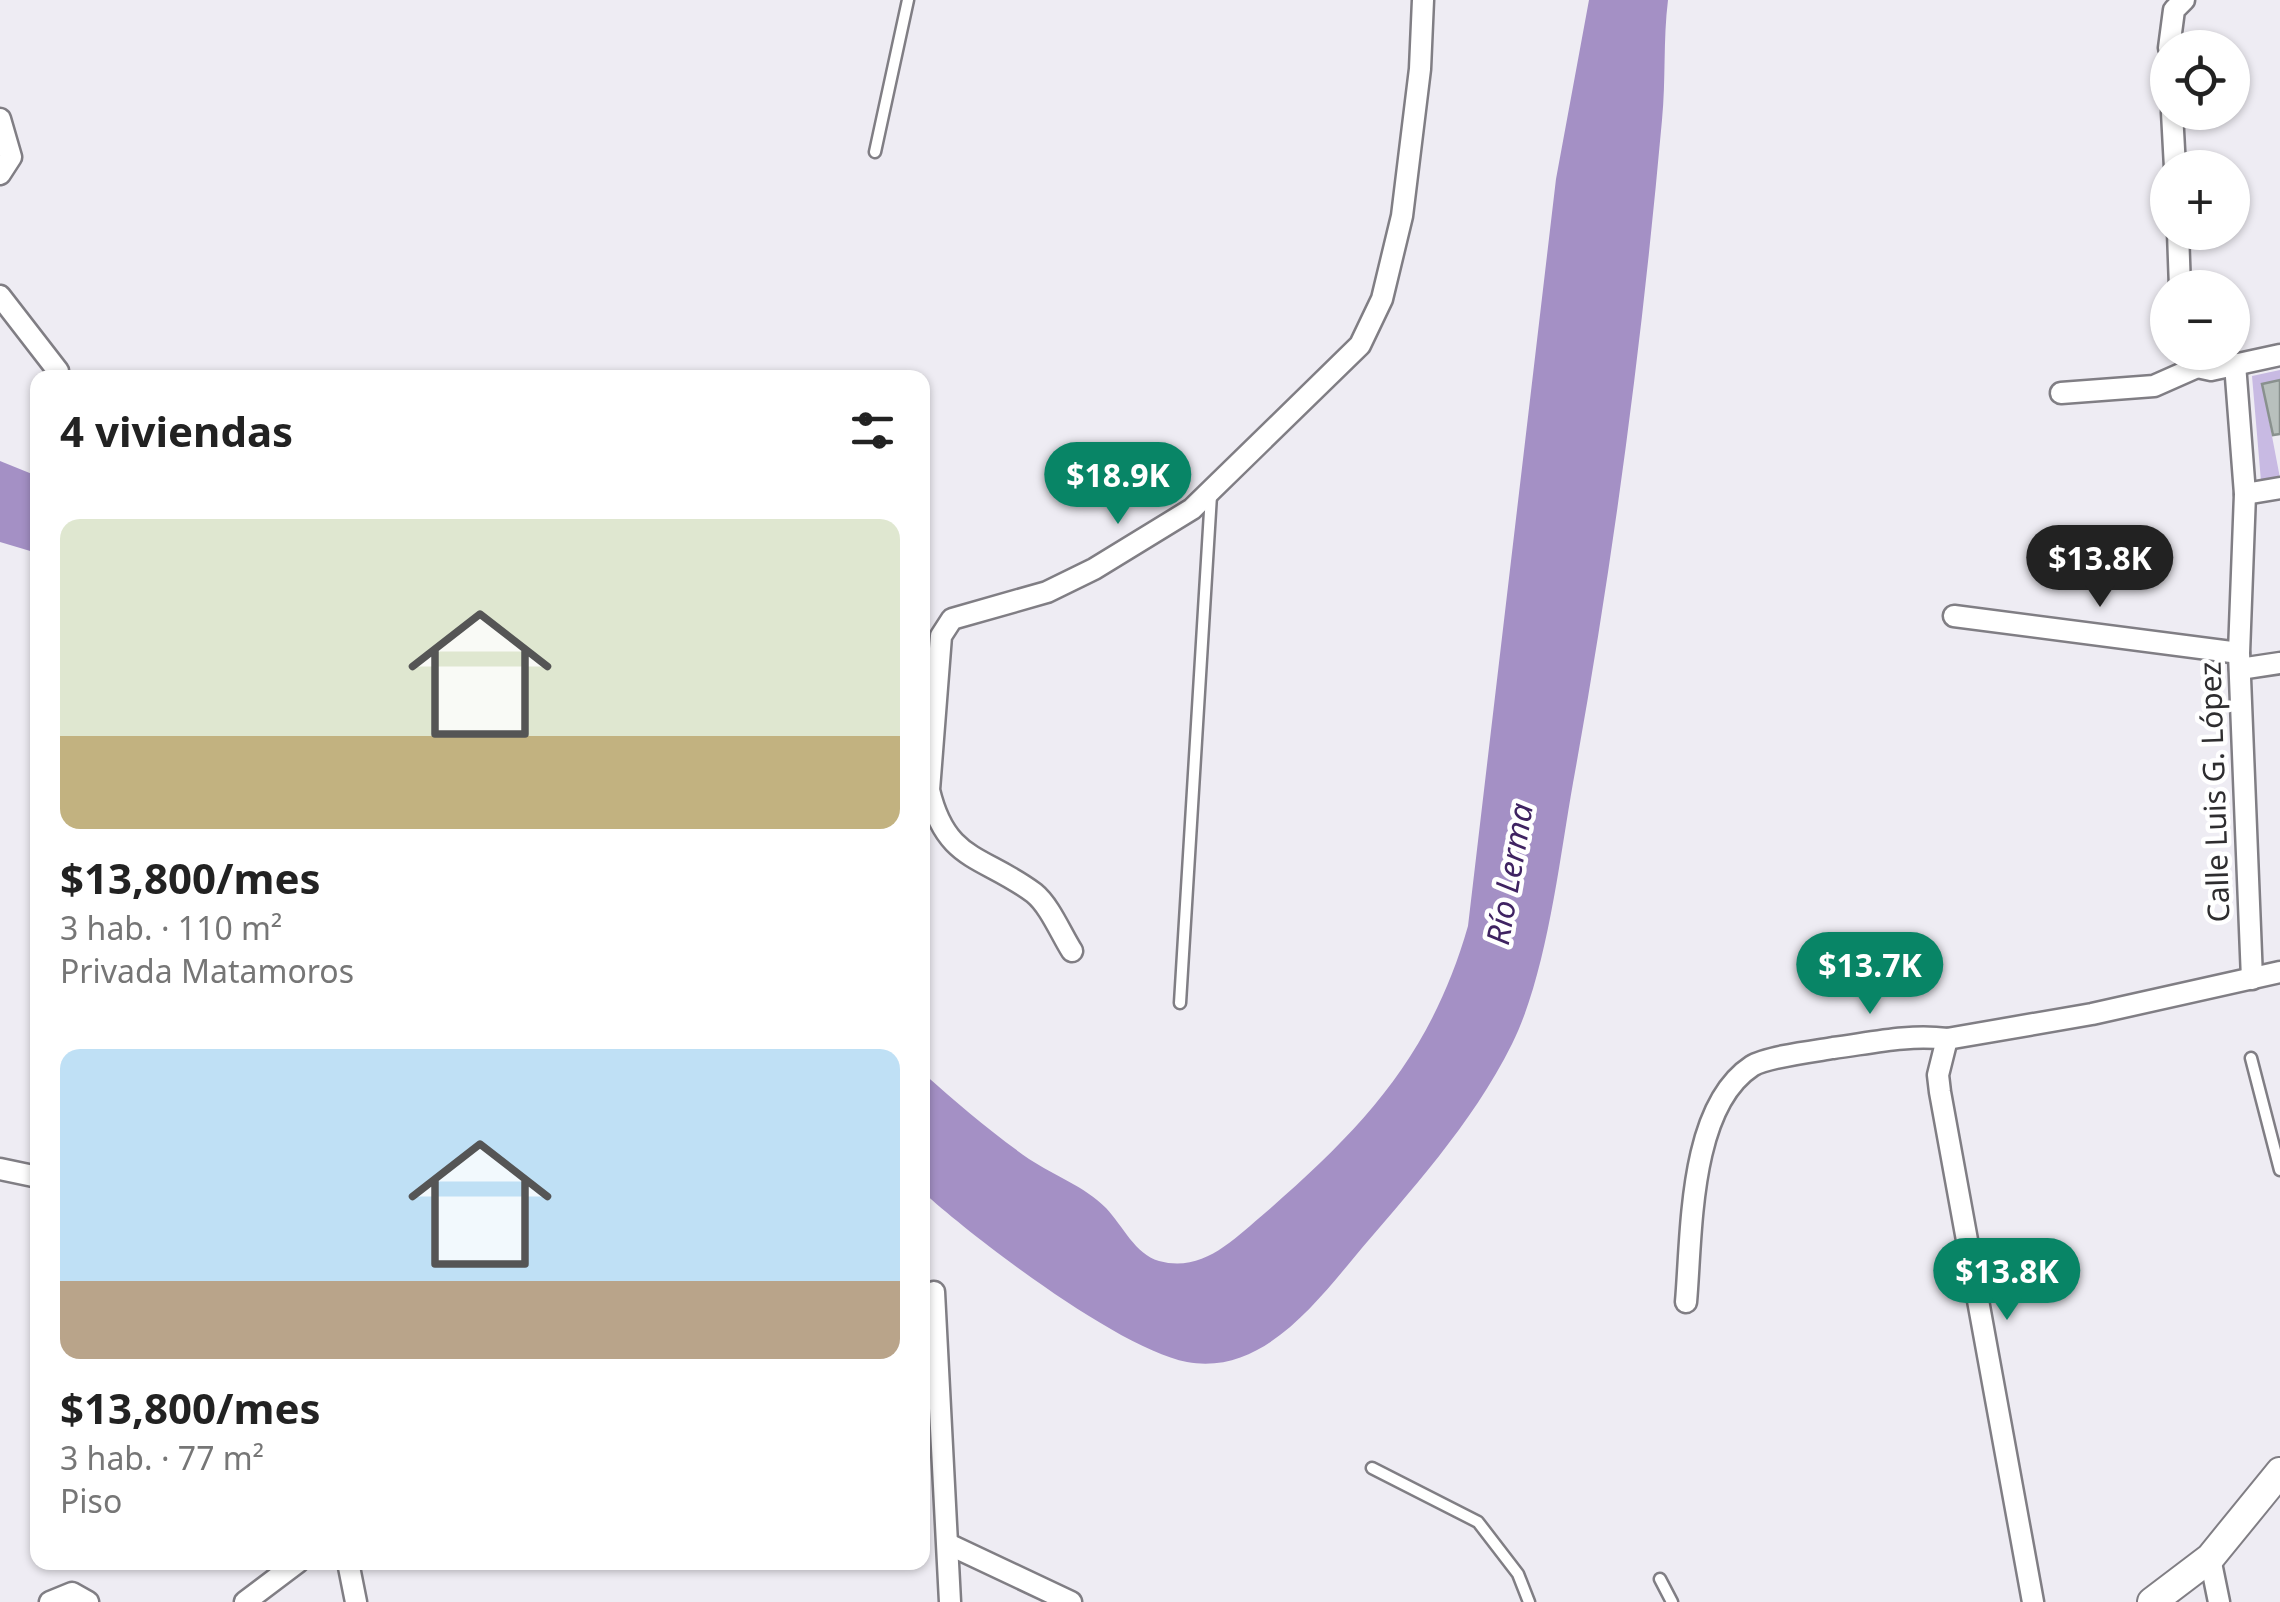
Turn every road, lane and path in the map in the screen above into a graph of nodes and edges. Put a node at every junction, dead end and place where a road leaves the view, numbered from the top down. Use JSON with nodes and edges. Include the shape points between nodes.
{"nodes":[{"id":1,"x":908,"y":0,"type":"edge"},
{"id":2,"x":1423,"y":0,"type":"edge"},
{"id":3,"x":2184,"y":0,"type":"edge"},
{"id":4,"x":2172,"y":30,"type":"edge"},
{"id":5,"x":0,"y":119,"type":"edge"},
{"id":6,"x":875,"y":152,"type":"dead end"},
{"id":7,"x":0,"y":174,"type":"edge"},
{"id":8,"x":0,"y":296,"type":"edge"},
{"id":9,"x":2280,"y":355,"type":"edge"},
{"id":10,"x":2250,"y":361,"type":"edge"},
{"id":11,"x":57,"y":370,"type":"edge"},
{"id":12,"x":2177,"y":370,"type":"edge"},
{"id":13,"x":2234,"y":370,"type":"edge"},
{"id":14,"x":2062,"y":392,"type":"dead end"},
{"id":15,"x":2280,"y":488,"type":"edge"},
{"id":16,"x":1211,"y":494,"type":"junction"},
{"id":17,"x":2244,"y":494,"type":"junction"},
{"id":18,"x":1954,"y":616,"type":"dead end"},
{"id":19,"x":2239,"y":661,"type":"junction"},
{"id":20,"x":2280,"y":663,"type":"edge"},
{"id":21,"x":930,"y":777,"type":"edge"},
{"id":22,"x":930,"y":794,"type":"edge"},
{"id":23,"x":1072,"y":951,"type":"dead end"},
{"id":24,"x":2280,"y":972,"type":"edge"},
{"id":25,"x":2252,"y":979,"type":"junction"},
{"id":26,"x":1180,"y":1003,"type":"dead end"},
{"id":27,"x":1947,"y":1039,"type":"junction"},
{"id":28,"x":2251,"y":1058,"type":"dead end"},
{"id":29,"x":0,"y":1169,"type":"edge"},
{"id":30,"x":2280,"y":1170,"type":"edge"},
{"id":31,"x":30,"y":1175,"type":"edge"},
{"id":32,"x":934,"y":1292,"type":"dead end"},
{"id":33,"x":1686,"y":1302,"type":"dead end"},
{"id":34,"x":1372,"y":1468,"type":"dead end"},
{"id":35,"x":2280,"y":1472,"type":"edge"},
{"id":36,"x":948,"y":1544,"type":"junction"},
{"id":37,"x":2210,"y":1558,"type":"junction"},
{"id":38,"x":287,"y":1570,"type":"edge"},
{"id":39,"x":350,"y":1570,"type":"edge"},
{"id":40,"x":1660,"y":1579,"type":"dead end"},
{"id":41,"x":50,"y":1602,"type":"edge"},
{"id":42,"x":88,"y":1602,"type":"edge"},
{"id":43,"x":245,"y":1602,"type":"edge"},
{"id":44,"x":356,"y":1602,"type":"edge"},
{"id":45,"x":950,"y":1602,"type":"edge"},
{"id":46,"x":1071,"y":1602,"type":"edge"},
{"id":47,"x":1528,"y":1602,"type":"edge"},
{"id":48,"x":1672,"y":1602,"type":"edge"},
{"id":49,"x":2032,"y":1602,"type":"edge"},
{"id":50,"x":2152,"y":1602,"type":"edge"},
{"id":51,"x":2219,"y":1602,"type":"edge"}],
"edges":[{"from":1,"to":6,"type":"lane"},
{"from":2,"to":16,"type":"street","via":[[1402,216],[1369,332]]},
{"from":3,"to":4,"type":"street","via":[[2174,10]]},
{"from":5,"to":7,"type":"street","via":[[10,157]]},
{"from":8,"to":11,"type":"street"},
{"from":9,"to":10,"type":"street"},
{"from":12,"to":14,"type":"street","via":[[2154,386]]},
{"from":13,"to":17,"type":"street","name":"Calle Luis G. López"},
{"from":15,"to":17,"type":"street"},
{"from":16,"to":21,"type":"street","via":[[1094,569],[1046,592],[952,619],[941,636]]},
{"from":16,"to":26,"type":"lane"},
{"from":17,"to":19,"type":"street","name":"Calle Luis G. López"},
{"from":18,"to":19,"type":"street"},
{"from":19,"to":20,"type":"street"},
{"from":19,"to":25,"type":"street","name":"Calle Luis G. López"},
{"from":22,"to":23,"type":"street","via":[[947,838],[964,855],[1039,897]]},
{"from":24,"to":25,"type":"street"},
{"from":25,"to":27,"type":"street"},
{"from":27,"to":33,"type":"street","via":[[1906,1038],[1752,1066],[1724,1096],[1704,1141]]},
{"from":27,"to":49,"type":"street","via":[[1940,1092]]},
{"from":28,"to":30,"type":"lane"},
{"from":29,"to":31,"type":"street"},
{"from":32,"to":36,"type":"street"},
{"from":34,"to":47,"type":"lane","via":[[1478,1522],[1518,1574]]},
{"from":35,"to":37,"type":"main road"},
{"from":36,"to":45,"type":"street"},
{"from":36,"to":46,"type":"street"},
{"from":37,"to":50,"type":"main road"},
{"from":37,"to":51,"type":"street"},
{"from":38,"to":43,"type":"street"},
{"from":39,"to":44,"type":"street"},
{"from":40,"to":48,"type":"lane"},
{"from":41,"to":42,"type":"street","via":[[72,1593]]}]}
